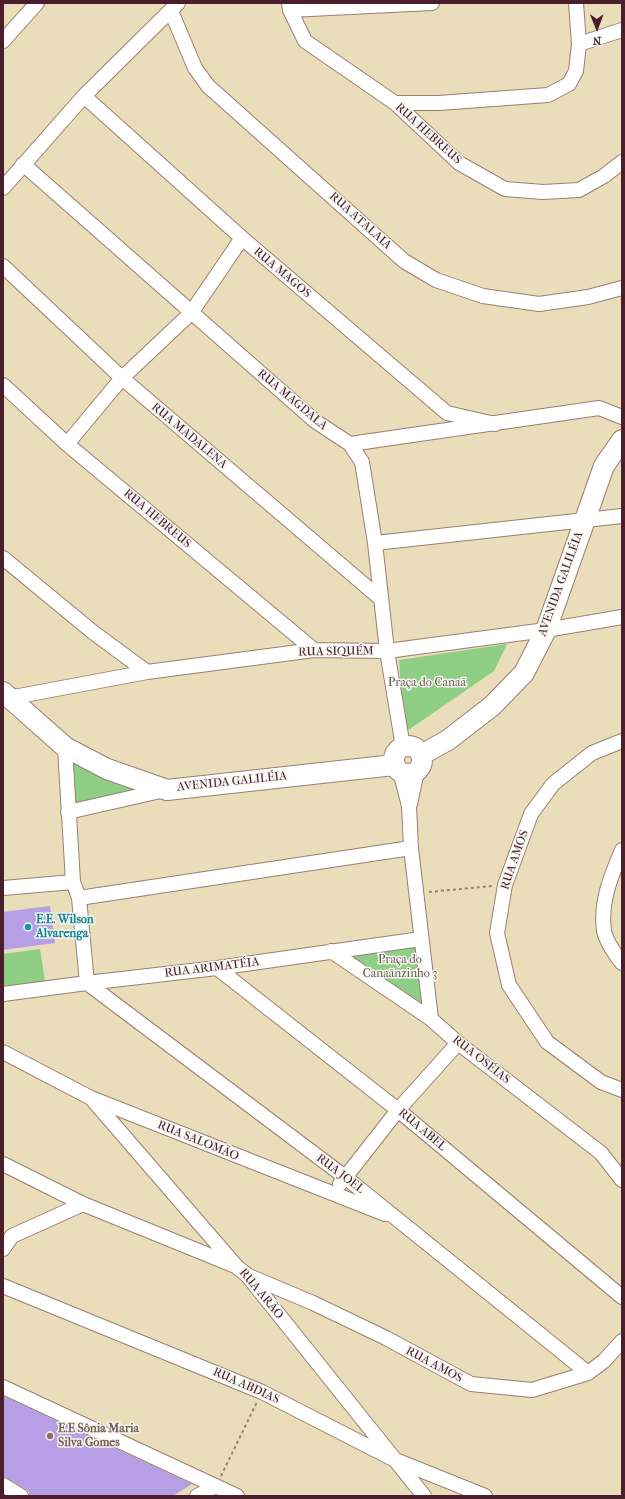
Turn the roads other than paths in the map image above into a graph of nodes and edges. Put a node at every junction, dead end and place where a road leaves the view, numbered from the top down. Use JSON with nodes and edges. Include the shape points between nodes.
{"nodes":[{"id":1,"x":36,"y":3,"type":"edge"},
{"id":2,"x":432,"y":3,"type":"edge"},
{"id":3,"x":576,"y":3,"type":"edge"},
{"id":4,"x":174,"y":7,"type":"edge"},
{"id":5,"x":289,"y":7,"type":"edge"},
{"id":6,"x":622,"y":30,"type":"edge"},
{"id":7,"x":3,"y":41,"type":"edge"},
{"id":8,"x":579,"y":44,"type":"junction"},
{"id":9,"x":84,"y":96,"type":"junction"},
{"id":10,"x":395,"y":103,"type":"junction"},
{"id":11,"x":622,"y":162,"type":"edge"},
{"id":12,"x":23,"y":164,"type":"junction"},
{"id":13,"x":3,"y":188,"type":"edge"},
{"id":14,"x":242,"y":238,"type":"junction"},
{"id":15,"x":3,"y":266,"type":"edge"},
{"id":16,"x":622,"y":288,"type":"edge"},
{"id":17,"x":191,"y":313,"type":"junction"},
{"id":18,"x":122,"y":378,"type":"junction"},
{"id":19,"x":3,"y":385,"type":"edge"},
{"id":20,"x":622,"y":417,"type":"edge"},
{"id":21,"x":495,"y":424,"type":"junction"},
{"id":22,"x":622,"y":440,"type":"edge"},
{"id":23,"x":67,"y":444,"type":"junction"},
{"id":24,"x":350,"y":444,"type":"junction"},
{"id":25,"x":622,"y":516,"type":"edge"},
{"id":26,"x":585,"y":521,"type":"junction"},
{"id":27,"x":375,"y":544,"type":"junction"},
{"id":28,"x":3,"y":558,"type":"edge"},
{"id":29,"x":381,"y":599,"type":"junction"},
{"id":30,"x":622,"y":616,"type":"edge"},
{"id":31,"x":546,"y":630,"type":"junction"},
{"id":32,"x":314,"y":650,"type":"junction"},
{"id":33,"x":387,"y":651,"type":"junction"},
{"id":34,"x":147,"y":672,"type":"junction"},
{"id":35,"x":5,"y":696,"type":"edge"},
{"id":36,"x":622,"y":742,"type":"edge"},
{"id":37,"x":65,"y":747,"type":"junction"},
{"id":38,"x":402,"y":747,"type":"joint"},
{"id":39,"x":408,"y":765,"type":"junction"},
{"id":40,"x":168,"y":790,"type":"junction"},
{"id":41,"x":68,"y":812,"type":"junction"},
{"id":42,"x":411,"y":848,"type":"junction"},
{"id":43,"x":622,"y":850,"type":"edge"},
{"id":44,"x":73,"y":882,"type":"junction"},
{"id":45,"x":3,"y":888,"type":"edge"},
{"id":46,"x":79,"y":898,"type":"junction"},
{"id":47,"x":421,"y":939,"type":"junction"},
{"id":48,"x":331,"y":951,"type":"junction"},
{"id":49,"x":622,"y":964,"type":"edge"},
{"id":50,"x":217,"y":968,"type":"junction"},
{"id":51,"x":87,"y":983,"type":"junction"},
{"id":52,"x":3,"y":994,"type":"edge"},
{"id":53,"x":431,"y":1019,"type":"junction"},
{"id":54,"x":458,"y":1042,"type":"junction"},
{"id":55,"x":3,"y":1052,"type":"edge"},
{"id":56,"x":622,"y":1090,"type":"edge"},
{"id":57,"x":91,"y":1098,"type":"junction"},
{"id":58,"x":398,"y":1110,"type":"junction"},
{"id":59,"x":3,"y":1164,"type":"edge"},
{"id":60,"x":345,"y":1177,"type":"junction"},
{"id":61,"x":622,"y":1180,"type":"edge"},
{"id":62,"x":334,"y":1195,"type":"junction"},
{"id":63,"x":83,"y":1204,"type":"junction"},
{"id":64,"x":398,"y":1218,"type":"junction"},
{"id":65,"x":3,"y":1249,"type":"edge"},
{"id":66,"x":242,"y":1271,"type":"junction"},
{"id":67,"x":3,"y":1286,"type":"edge"},
{"id":68,"x":622,"y":1297,"type":"edge"},
{"id":69,"x":622,"y":1341,"type":"edge"},
{"id":70,"x":588,"y":1373,"type":"junction"},
{"id":71,"x":3,"y":1387,"type":"edge"},
{"id":72,"x":393,"y":1459,"type":"junction"},
{"id":73,"x":3,"y":1485,"type":"edge"},
{"id":74,"x":216,"y":1486,"type":"junction"},
{"id":75,"x":21,"y":1496,"type":"edge"},
{"id":76,"x":196,"y":1496,"type":"edge"},
{"id":77,"x":237,"y":1496,"type":"edge"},
{"id":78,"x":424,"y":1496,"type":"edge"},
{"id":79,"x":485,"y":1496,"type":"edge"}],
"edges":[{"from":1,"to":7,"type":"street"},
{"from":2,"to":5,"type":"street"},
{"from":3,"to":8,"type":"street"},
{"from":4,"to":9,"type":"street"},
{"from":4,"to":16,"type":"street","name":"RUA ATALAIA","via":[[195,68],[208,86],[404,261],[436,280],[483,296],[539,304],[588,297]]},
{"from":5,"to":10,"type":"street","name":"RUA HEBREUS","via":[[305,41]]},
{"from":6,"to":8,"type":"street"},
{"from":8,"to":10,"type":"street","via":[[576,71],[569,84],[548,95],[439,103]]},
{"from":9,"to":12,"type":"street"},
{"from":9,"to":14,"type":"street","name":"RUA MAGOS"},
{"from":10,"to":11,"type":"street","name":"RUA HEBREUS","via":[[459,163],[505,189],[543,192],[579,190]]},
{"from":12,"to":13,"type":"street"},
{"from":12,"to":17,"type":"street","name":"RUA MAGDALA"},
{"from":14,"to":17,"type":"street"},
{"from":14,"to":21,"type":"street","name":"RUA MAGOS","via":[[448,413]]},
{"from":15,"to":18,"type":"street","name":"RUA MADALENA"},
{"from":17,"to":18,"type":"street"},
{"from":17,"to":24,"type":"street","name":"RUA MAGDALA","via":[[315,421]]},
{"from":18,"to":23,"type":"street"},
{"from":18,"to":29,"type":"street","name":"RUA MADALENA"},
{"from":19,"to":23,"type":"street","name":"RUA HEBREUS"},
{"from":20,"to":21,"type":"street","via":[[599,408]]},
{"from":21,"to":24,"type":"street"},
{"from":22,"to":26,"type":"main road","name":"AVENIDA GALILÉIA","via":[[604,466]]},
{"from":23,"to":32,"type":"street","name":"RUA HEBREUS"},
{"from":24,"to":27,"type":"street","name":"RUA MAGDALA","via":[[362,462]]},
{"from":25,"to":26,"type":"street"},
{"from":26,"to":27,"type":"street"},
{"from":26,"to":31,"type":"main road","name":"AVENIDA GALILÉIA"},
{"from":27,"to":29,"type":"street","name":"RUA MAGDALA"},
{"from":28,"to":34,"type":"street","via":[[94,633]]},
{"from":29,"to":33,"type":"street","name":"RUA MAGDALA"},
{"from":30,"to":31,"type":"street","name":"RUA SIQUÉM"},
{"from":31,"to":33,"type":"street","name":"RUA SIQUÉM"},
{"from":31,"to":39,"type":"main road","name":"AVENIDA GALILÉIA","via":[[524,673],[492,706],[448,740]]},
{"from":32,"to":33,"type":"street","name":"RUA SIQUÉM"},
{"from":32,"to":34,"type":"street","name":"RUA SIQUÉM"},
{"from":33,"to":38,"type":"street","name":"RUA MAGDALA"},
{"from":34,"to":35,"type":"street","name":"RUA SIQUÉM"},
{"from":35,"to":37,"type":"main road","name":"AVENIDA GALILÉIA"},
{"from":36,"to":56,"type":"street","name":"RUA AMOS","via":[[592,753],[554,784],[531,814],[505,885],[497,933],[509,985],[547,1042],[602,1082]]},
{"from":37,"to":40,"type":"main road","name":"AVENIDA GALILÉIA","via":[[107,769]]},
{"from":37,"to":41,"type":"street"},
{"from":38,"to":39,"type":"main road","via":[[395,754]]},
{"from":39,"to":40,"type":"main road","name":"AVENIDA GALILÉIA"},
{"from":39,"to":42,"type":"street"},
{"from":40,"to":41,"type":"street"},
{"from":41,"to":44,"type":"street"},
{"from":42,"to":46,"type":"street"},
{"from":42,"to":47,"type":"street"},
{"from":43,"to":49,"type":"street","via":[[607,887],[604,907],[604,932]]},
{"from":44,"to":45,"type":"street"},
{"from":44,"to":46,"type":"street"},
{"from":46,"to":51,"type":"street"},
{"from":47,"to":48,"type":"street","name":"RUA ARIMATÉIA"},
{"from":47,"to":53,"type":"street"},
{"from":48,"to":50,"type":"street","name":"RUA ARIMATÉIA"},
{"from":48,"to":53,"type":"street","name":"RUA OSÉIAS"},
{"from":50,"to":51,"type":"street","name":"RUA ARIMATÉIA"},
{"from":50,"to":58,"type":"street","name":"RUA ABEL"},
{"from":51,"to":52,"type":"street","name":"RUA ARIMATÉIA"},
{"from":51,"to":60,"type":"street","name":"RUA JOEL"},
{"from":53,"to":54,"type":"street","name":"RUA OSÉIAS"},
{"from":54,"to":58,"type":"street"},
{"from":54,"to":61,"type":"street","name":"RUA OSÉIAS","via":[[601,1153]]},
{"from":55,"to":57,"type":"street","name":"RUA SALOMÃO"},
{"from":57,"to":62,"type":"street","name":"RUA SALOMÃO"},
{"from":57,"to":66,"type":"street","name":"RUA ARÃO"},
{"from":58,"to":60,"type":"street"},
{"from":58,"to":68,"type":"street","name":"RUA ABEL"},
{"from":59,"to":63,"type":"street","name":"RUA AMOS"},
{"from":60,"to":62,"type":"street"},
{"from":60,"to":64,"type":"street","name":"RUA JOEL"},
{"from":62,"to":64,"type":"street","name":"RUA SALOMÃO"},
{"from":63,"to":65,"type":"street","via":[[12,1236]]},
{"from":63,"to":66,"type":"street","name":"RUA AMOS","via":[[150,1230]]},
{"from":64,"to":70,"type":"street","name":"RUA JOEL"},
{"from":66,"to":70,"type":"street","name":"RUA AMOS","via":[[386,1338],[471,1384],[532,1390]]},
{"from":66,"to":72,"type":"street","name":"RUA ARÃO"},
{"from":67,"to":72,"type":"street","name":"RUA ABDIAS","via":[[262,1392]]},
{"from":69,"to":70,"type":"street","name":"RUA AMOS","via":[[604,1361]]},
{"from":71,"to":74,"type":"street"},
{"from":72,"to":78,"type":"street","name":"RUA ARÃO"},
{"from":72,"to":79,"type":"street","name":"RUA ABDIAS"},
{"from":73,"to":75,"type":"street"},
{"from":74,"to":76,"type":"street"},
{"from":74,"to":77,"type":"street"}]}
